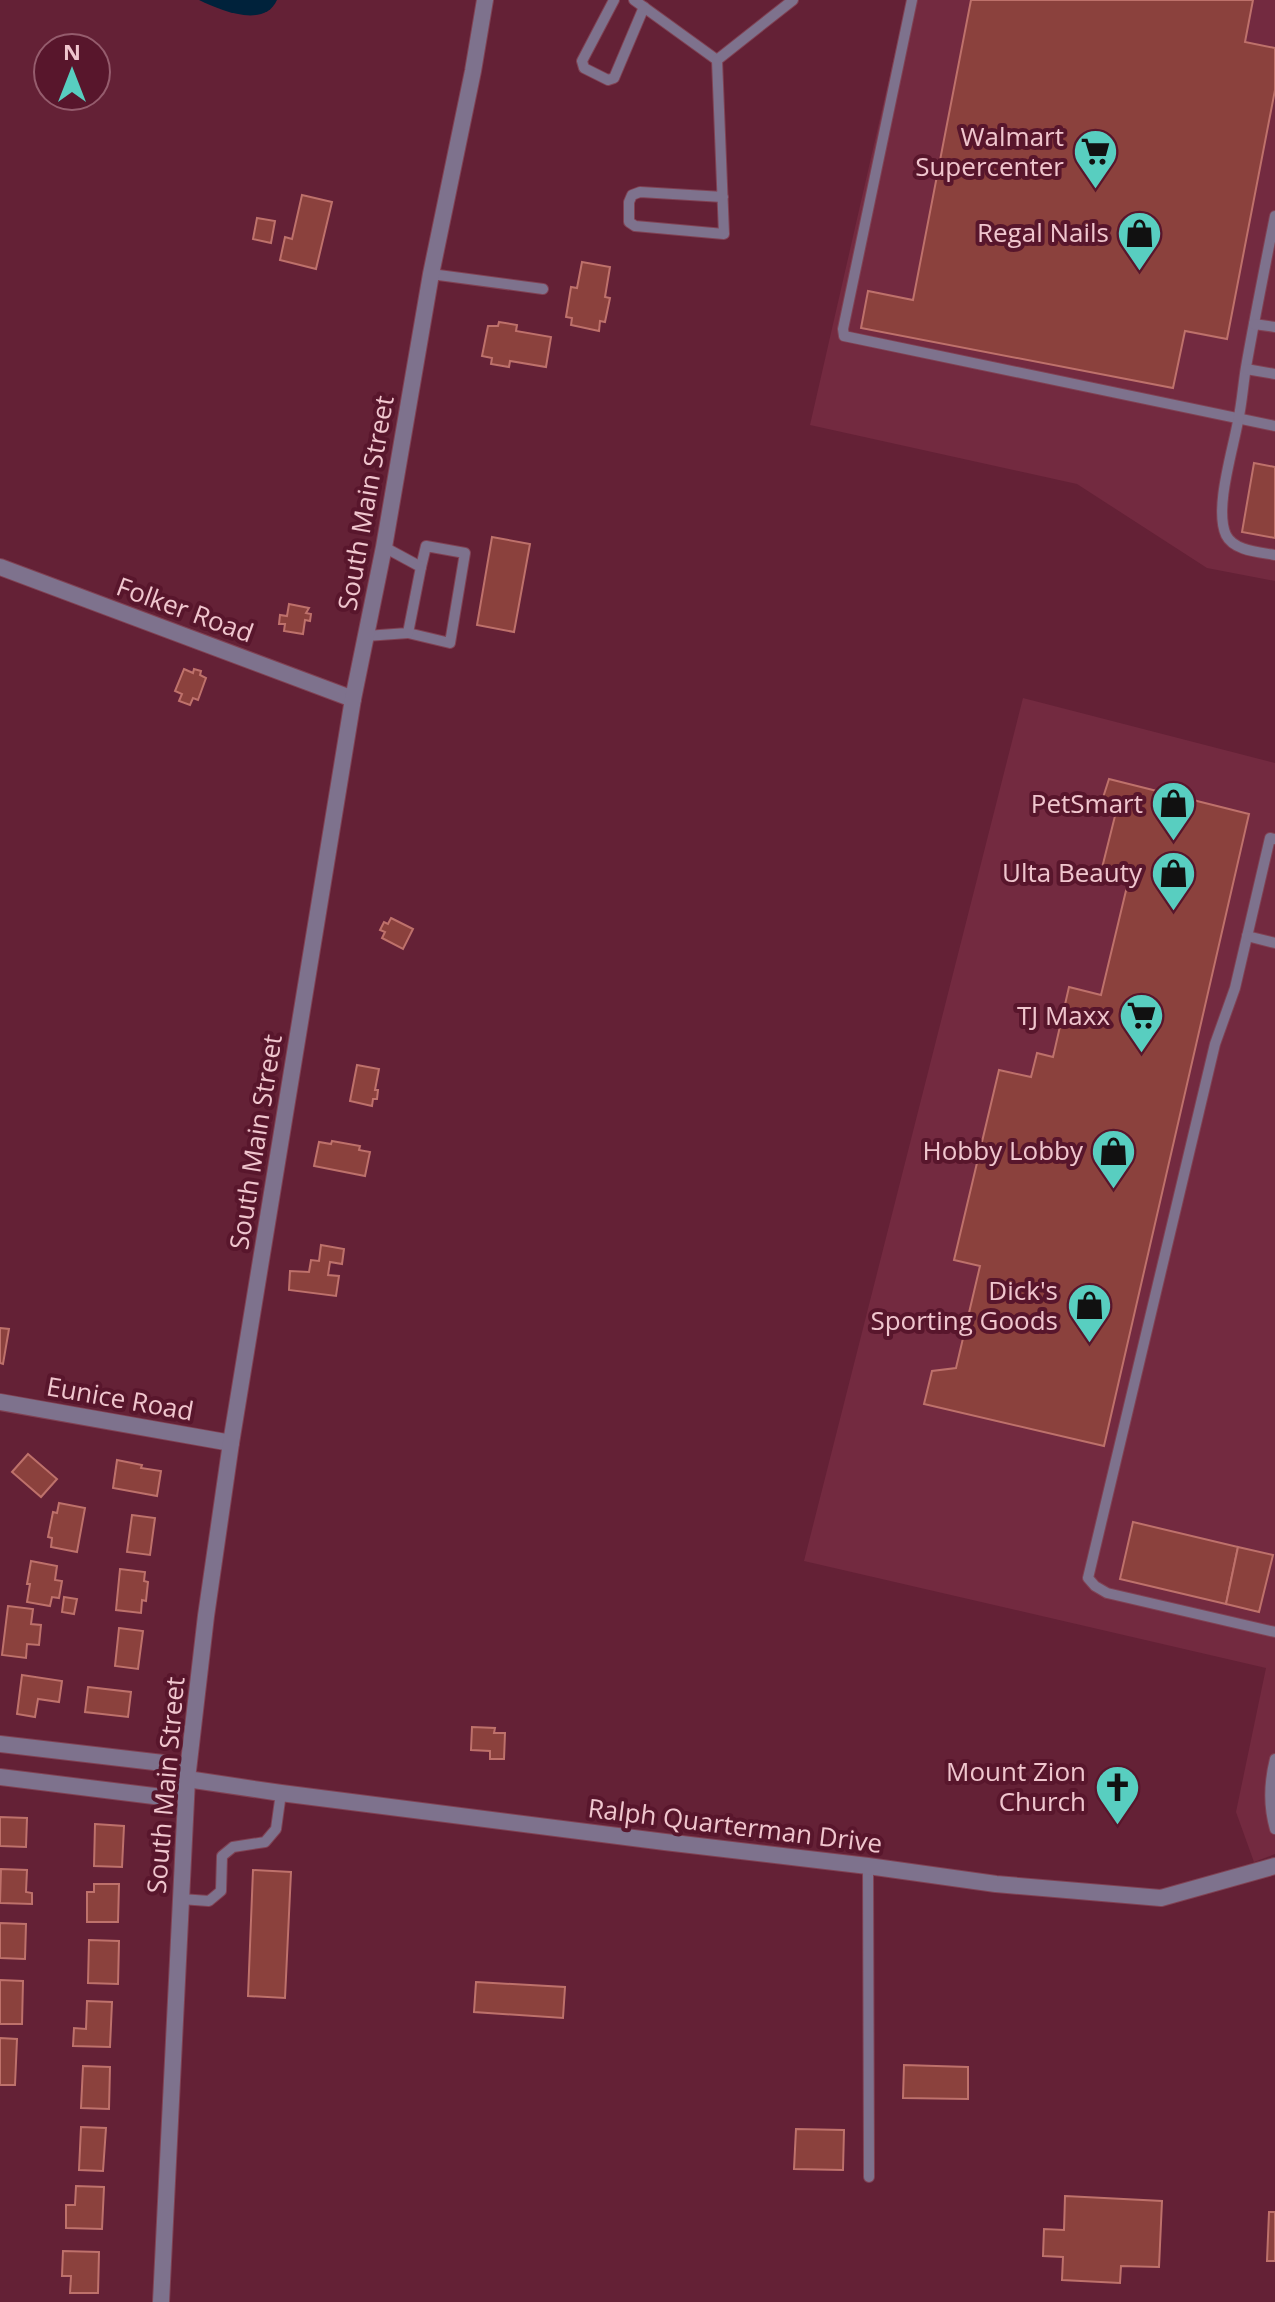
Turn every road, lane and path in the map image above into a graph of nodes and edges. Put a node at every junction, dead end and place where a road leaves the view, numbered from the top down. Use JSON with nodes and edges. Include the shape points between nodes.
{"nodes":[{"id":1,"x":485,"y":0,"type":"edge"},
{"id":2,"x":614,"y":0,"type":"edge"},
{"id":3,"x":634,"y":0,"type":"edge"},
{"id":4,"x":793,"y":0,"type":"edge"},
{"id":5,"x":912,"y":0,"type":"edge"},
{"id":6,"x":644,"y":7,"type":"junction"},
{"id":7,"x":717,"y":60,"type":"junction"},
{"id":8,"x":723,"y":197,"type":"junction"},
{"id":9,"x":1275,"y":216,"type":"edge"},
{"id":10,"x":1274,"y":232,"type":"edge"},
{"id":11,"x":431,"y":274,"type":"junction"},
{"id":12,"x":1269,"y":275,"type":"edge"},
{"id":13,"x":543,"y":289,"type":"dead end"},
{"id":14,"x":1254,"y":324,"type":"junction"},
{"id":15,"x":1275,"y":327,"type":"edge"},
{"id":16,"x":1246,"y":369,"type":"junction"},
{"id":17,"x":1275,"y":374,"type":"edge"},
{"id":18,"x":1239,"y":419,"type":"junction"},
{"id":19,"x":1275,"y":426,"type":"edge"},
{"id":20,"x":384,"y":547,"type":"junction"},
{"id":21,"x":1275,"y":555,"type":"edge"},
{"id":22,"x":0,"y":567,"type":"edge"},
{"id":23,"x":421,"y":567,"type":"junction"},
{"id":24,"x":408,"y":633,"type":"junction"},
{"id":25,"x":366,"y":636,"type":"junction"},
{"id":26,"x":353,"y":699,"type":"junction"},
{"id":27,"x":1275,"y":839,"type":"edge"},
{"id":28,"x":1247,"y":936,"type":"junction"},
{"id":29,"x":1275,"y":943,"type":"edge"},
{"id":30,"x":0,"y":1402,"type":"edge"},
{"id":31,"x":231,"y":1443,"type":"junction"},
{"id":32,"x":1275,"y":1632,"type":"edge"},
{"id":33,"x":0,"y":1744,"type":"edge"},
{"id":34,"x":1275,"y":1759,"type":"edge"},
{"id":35,"x":0,"y":1777,"type":"edge"},
{"id":36,"x":187,"y":1779,"type":"junction"},
{"id":37,"x":281,"y":1793,"type":"junction"},
{"id":38,"x":1275,"y":1829,"type":"edge"},
{"id":39,"x":868,"y":1866,"type":"junction"},
{"id":40,"x":1275,"y":1866,"type":"edge"},
{"id":41,"x":181,"y":1899,"type":"junction"},
{"id":42,"x":869,"y":2177,"type":"dead end"},
{"id":43,"x":161,"y":2302,"type":"edge"}],
"edges":[{"from":1,"to":11,"type":"street","name":"South Main Street"},
{"from":2,"to":6,"type":"lane","via":[[582,61],[584,68],[608,80],[614,78]]},
{"from":3,"to":6,"type":"lane"},
{"from":4,"to":7,"type":"lane"},
{"from":5,"to":18,"type":"lane","via":[[844,336]]},
{"from":6,"to":7,"type":"lane"},
{"from":7,"to":8,"type":"lane"},
{"from":8,"to":8,"type":"lane","via":[[724,234],[629,222],[629,202],[640,192]]},
{"from":9,"to":10,"type":"lane"},
{"from":10,"to":12,"type":"lane"},
{"from":11,"to":13,"type":"lane"},
{"from":11,"to":20,"type":"street","name":"South Main Street"},
{"from":12,"to":14,"type":"lane"},
{"from":14,"to":15,"type":"lane"},
{"from":14,"to":16,"type":"lane"},
{"from":16,"to":17,"type":"lane"},
{"from":16,"to":18,"type":"lane"},
{"from":18,"to":19,"type":"lane"},
{"from":18,"to":21,"type":"lane","via":[[1221,520],[1232,544]]},
{"from":20,"to":23,"type":"lane"},
{"from":20,"to":25,"type":"street","name":"South Main Street"},
{"from":22,"to":26,"type":"street","name":"Folker Road"},
{"from":23,"to":24,"type":"lane","via":[[420,599]]},
{"from":23,"to":24,"type":"lane","via":[[426,546],[465,553],[450,605],[450,643]]},
{"from":24,"to":25,"type":"lane"},
{"from":25,"to":26,"type":"street","name":"South Main Street"},
{"from":26,"to":31,"type":"street","name":"South Main Street"},
{"from":27,"to":28,"type":"lane","via":[[1270,838]]},
{"from":28,"to":29,"type":"lane"},
{"from":28,"to":32,"type":"lane","via":[[1215,1044],[1088,1578],[1107,1593]]},
{"from":30,"to":31,"type":"street","name":"Eunice Road"},
{"from":31,"to":36,"type":"street","name":"South Main Street"},
{"from":33,"to":36,"type":"street","name":"Ralph Quarterman Drive","via":[[163,1763]]},
{"from":34,"to":38,"type":"lane","via":[[1270,1810]]},
{"from":35,"to":36,"type":"street","via":[[162,1797]]},
{"from":36,"to":37,"type":"street","name":"Ralph Quarterman Drive"},
{"from":36,"to":41,"type":"street","name":"South Main Street"},
{"from":37,"to":39,"type":"street","name":"Ralph Quarterman Drive"},
{"from":37,"to":41,"type":"lane","via":[[276,1829],[265,1842],[233,1847],[222,1856],[221,1891],[209,1901]]},
{"from":39,"to":40,"type":"street","name":"Ralph Quarterman Drive","via":[[1161,1898]]},
{"from":39,"to":42,"type":"lane"},
{"from":41,"to":43,"type":"street","name":"South Main Street"}]}
